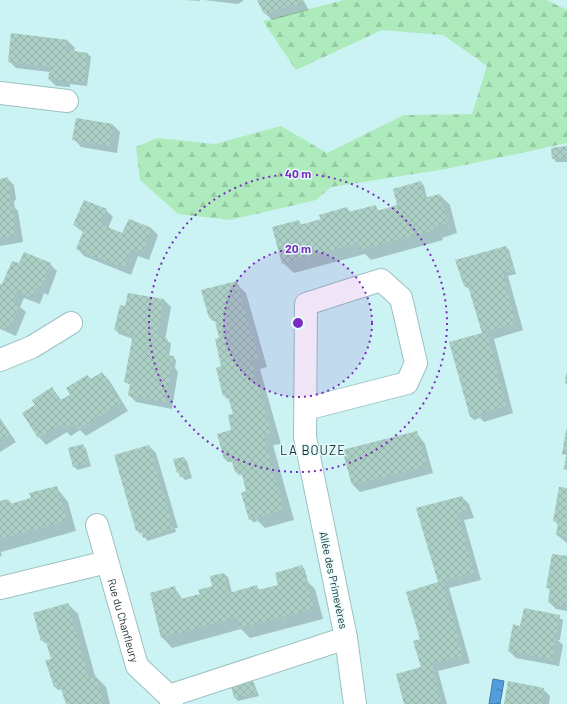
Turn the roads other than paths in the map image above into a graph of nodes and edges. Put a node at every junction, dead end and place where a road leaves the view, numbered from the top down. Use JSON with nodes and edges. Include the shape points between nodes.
{"nodes":[{"id":1,"x":0,"y":92,"type":"edge"},
{"id":2,"x":67,"y":101,"type":"dead end"},
{"id":3,"x":71,"y":324,"type":"dead end"},
{"id":4,"x":0,"y":360,"type":"edge"},
{"id":5,"x":306,"y":409,"type":"junction"},
{"id":6,"x":97,"y":525,"type":"dead end"},
{"id":7,"x":107,"y":562,"type":"junction"},
{"id":8,"x":0,"y":588,"type":"edge"},
{"id":9,"x":346,"y":638,"type":"junction"},
{"id":10,"x":171,"y":700,"type":"edge"},
{"id":11,"x":355,"y":704,"type":"edge"}],
"edges":[{"from":1,"to":2,"type":"street"},
{"from":3,"to":4,"type":"street","via":[[32,347]]},
{"from":5,"to":5,"type":"street","name":"Allée des Primevères","via":[[407,383],[416,363],[401,298],[382,280],[306,304]]},
{"from":5,"to":9,"type":"street","name":"Allée des Primevères","via":[[306,437]]},
{"from":6,"to":7,"type":"street","name":"Rue du Chanfleury"},
{"from":7,"to":8,"type":"street"},
{"from":7,"to":10,"type":"street","name":"Rue du Chanfleury","via":[[137,666]]},
{"from":9,"to":10,"type":"street","name":"Allée des Primevères"},
{"from":9,"to":11,"type":"street"}]}
